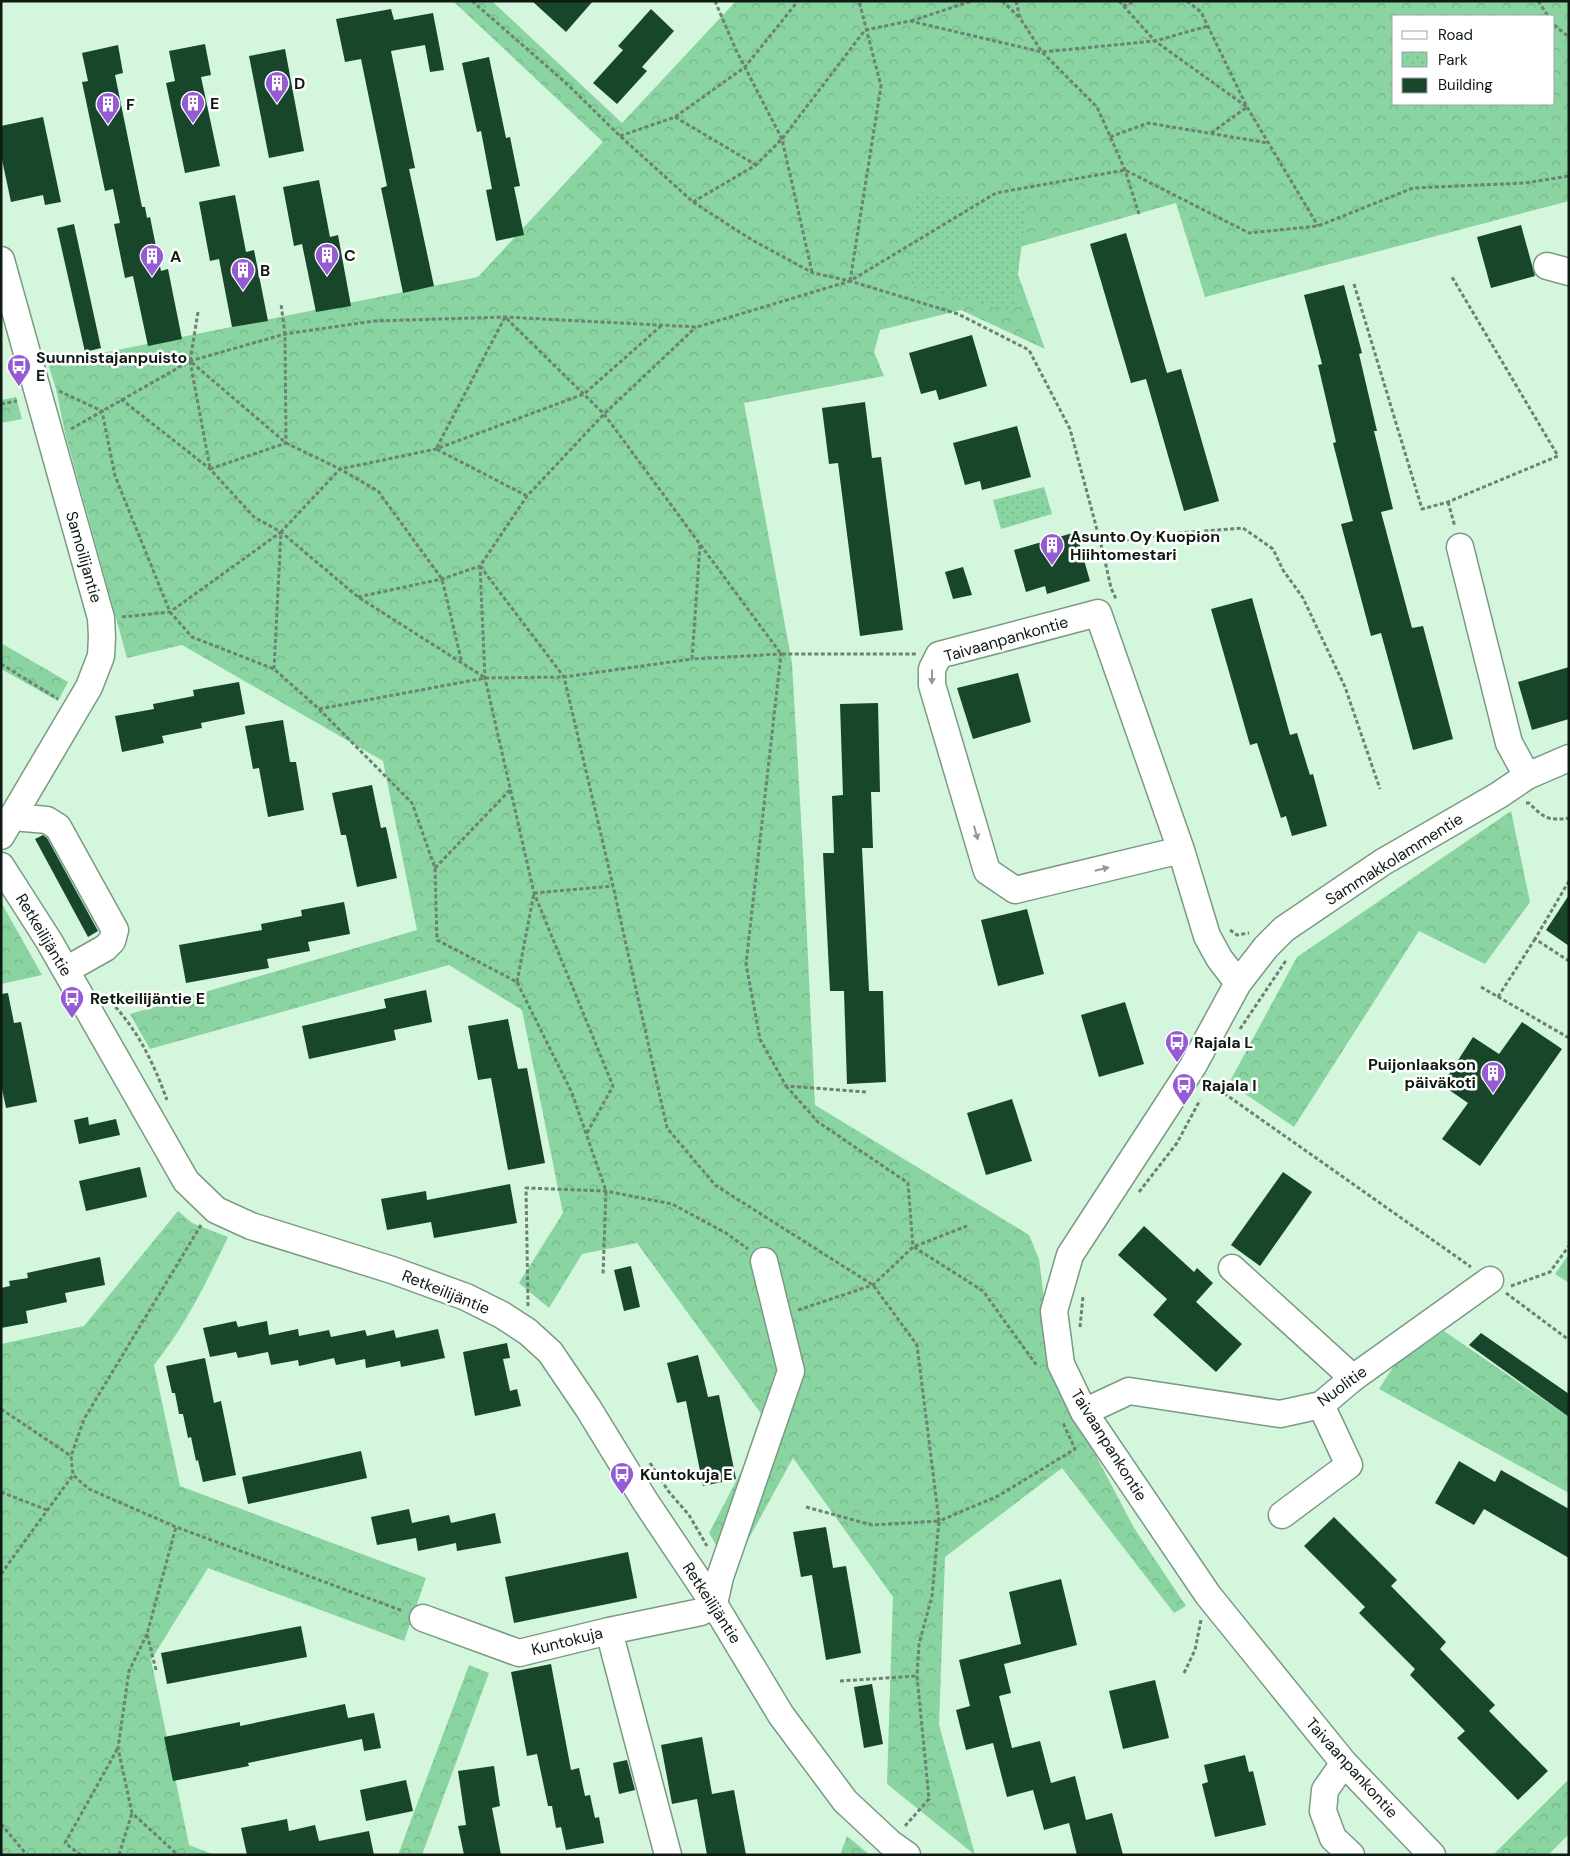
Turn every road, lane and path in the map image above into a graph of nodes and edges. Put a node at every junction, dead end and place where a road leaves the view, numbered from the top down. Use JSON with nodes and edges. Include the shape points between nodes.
{"nodes":[{"id":1,"x":472,"y":1,"type":"edge"},
{"id":2,"x":715,"y":1,"type":"edge"},
{"id":3,"x":798,"y":1,"type":"edge"},
{"id":4,"x":859,"y":1,"type":"edge"},
{"id":5,"x":972,"y":1,"type":"edge"},
{"id":6,"x":1002,"y":1,"type":"edge"},
{"id":7,"x":1016,"y":1,"type":"edge"},
{"id":8,"x":1118,"y":1,"type":"edge"},
{"id":9,"x":1135,"y":1,"type":"edge"},
{"id":10,"x":1187,"y":1,"type":"edge"},
{"id":11,"x":1538,"y":1,"type":"edge"},
{"id":12,"x":1123,"y":6,"type":"junction"},
{"id":13,"x":1547,"y":15,"type":"edge"},
{"id":14,"x":1020,"y":18,"type":"junction"},
{"id":15,"x":910,"y":21,"type":"junction"},
{"id":16,"x":1208,"y":26,"type":"junction"},
{"id":17,"x":1555,"y":26,"type":"edge"},
{"id":18,"x":865,"y":30,"type":"junction"},
{"id":19,"x":1569,"y":37,"type":"edge"},
{"id":20,"x":1155,"y":42,"type":"junction"},
{"id":21,"x":1042,"y":52,"type":"junction"},
{"id":22,"x":745,"y":67,"type":"junction"},
{"id":23,"x":1247,"y":107,"type":"junction"},
{"id":24,"x":675,"y":117,"type":"junction"},
{"id":25,"x":1211,"y":133,"type":"junction"},
{"id":26,"x":620,"y":136,"type":"junction"},
{"id":27,"x":1110,"y":138,"type":"junction"},
{"id":28,"x":782,"y":139,"type":"junction"},
{"id":29,"x":1269,"y":143,"type":"junction"},
{"id":30,"x":756,"y":165,"type":"junction"},
{"id":31,"x":1125,"y":170,"type":"junction"},
{"id":32,"x":1569,"y":176,"type":"edge"},
{"id":33,"x":693,"y":202,"type":"junction"},
{"id":34,"x":1139,"y":214,"type":"dead end"},
{"id":35,"x":1318,"y":226,"type":"junction"},
{"id":36,"x":1,"y":260,"type":"edge"},
{"id":37,"x":812,"y":273,"type":"junction"},
{"id":38,"x":1452,"y":277,"type":"dead end"},
{"id":39,"x":850,"y":281,"type":"junction"},
{"id":40,"x":1354,"y":284,"type":"dead end"},
{"id":41,"x":281,"y":304,"type":"dead end"},
{"id":42,"x":198,"y":312,"type":"dead end"},
{"id":43,"x":505,"y":317,"type":"junction"},
{"id":44,"x":10,"y":322,"type":"edge"},
{"id":45,"x":662,"y":325,"type":"junction"},
{"id":46,"x":697,"y":327,"type":"junction"},
{"id":47,"x":285,"y":334,"type":"junction"},
{"id":48,"x":190,"y":361,"type":"junction"},
{"id":49,"x":56,"y":389,"type":"dead end"},
{"id":50,"x":584,"y":394,"type":"junction"},
{"id":51,"x":121,"y":399,"type":"junction"},
{"id":52,"x":23,"y":400,"type":"dead end"},
{"id":53,"x":1,"y":404,"type":"edge"},
{"id":54,"x":102,"y":411,"type":"junction"},
{"id":55,"x":604,"y":414,"type":"junction"},
{"id":56,"x":50,"y":438,"type":"junction"},
{"id":57,"x":286,"y":443,"type":"junction"},
{"id":58,"x":436,"y":449,"type":"junction"},
{"id":59,"x":210,"y":469,"type":"junction"},
{"id":60,"x":340,"y":469,"type":"junction"},
{"id":61,"x":527,"y":496,"type":"junction"},
{"id":62,"x":281,"y":532,"type":"junction"},
{"id":63,"x":1101,"y":543,"type":"junction"},
{"id":64,"x":700,"y":544,"type":"junction"},
{"id":65,"x":1460,"y":547,"type":"dead end"},
{"id":66,"x":480,"y":566,"type":"junction"},
{"id":67,"x":442,"y":579,"type":"junction"},
{"id":68,"x":358,"y":598,"type":"junction"},
{"id":69,"x":1109,"y":609,"type":"junction"},
{"id":70,"x":170,"y":612,"type":"junction"},
{"id":71,"x":121,"y":617,"type":"dead end"},
{"id":72,"x":781,"y":654,"type":"junction"},
{"id":73,"x":939,"y":655,"type":"junction"},
{"id":74,"x":692,"y":659,"type":"junction"},
{"id":75,"x":462,"y":662,"type":"junction"},
{"id":76,"x":1,"y":664,"type":"edge"},
{"id":77,"x":274,"y":669,"type":"junction"},
{"id":78,"x":564,"y":676,"type":"junction"},
{"id":79,"x":485,"y":678,"type":"junction"},
{"id":80,"x":318,"y":709,"type":"junction"},
{"id":81,"x":76,"y":710,"type":"junction"},
{"id":82,"x":1569,"y":758,"type":"edge"},
{"id":83,"x":1527,"y":776,"type":"junction"},
{"id":84,"x":511,"y":789,"type":"junction"},
{"id":85,"x":1380,"y":789,"type":"dead end"},
{"id":86,"x":1521,"y":804,"type":"dead end"},
{"id":87,"x":1569,"y":818,"type":"edge"},
{"id":88,"x":7,"y":826,"type":"edge"},
{"id":89,"x":1181,"y":850,"type":"junction"},
{"id":90,"x":1,"y":866,"type":"edge"},
{"id":91,"x":435,"y":868,"type":"junction"},
{"id":92,"x":1569,"y":881,"type":"edge"},
{"id":93,"x":613,"y":886,"type":"junction"},
{"id":94,"x":534,"y":893,"type":"junction"},
{"id":95,"x":1224,"y":926,"type":"dead end"},
{"id":96,"x":1254,"y":932,"type":"dead end"},
{"id":97,"x":1535,"y":939,"type":"junction"},
{"id":98,"x":1569,"y":961,"type":"edge"},
{"id":99,"x":1285,"y":962,"type":"dead end"},
{"id":100,"x":66,"y":970,"type":"junction"},
{"id":101,"x":517,"y":982,"type":"junction"},
{"id":102,"x":1238,"y":983,"type":"junction"},
{"id":103,"x":1481,"y":986,"type":"dead end"},
{"id":104,"x":1498,"y":996,"type":"junction"},
{"id":105,"x":110,"y":1001,"type":"dead end"},
{"id":106,"x":1240,"y":1030,"type":"dead end"},
{"id":107,"x":1569,"y":1038,"type":"edge"},
{"id":108,"x":786,"y":1086,"type":"junction"},
{"id":109,"x":1204,"y":1090,"type":"dead end"},
{"id":110,"x":867,"y":1092,"type":"dead end"},
{"id":111,"x":1200,"y":1099,"type":"dead end"},
{"id":112,"x":168,"y":1102,"type":"dead end"},
{"id":113,"x":587,"y":1133,"type":"junction"},
{"id":114,"x":606,"y":1191,"type":"junction"},
{"id":115,"x":1136,"y":1196,"type":"dead end"},
{"id":116,"x":216,"y":1210,"type":"junction"},
{"id":117,"x":967,"y":1226,"type":"dead end"},
{"id":118,"x":1569,"y":1246,"type":"edge"},
{"id":119,"x":913,"y":1247,"type":"junction"},
{"id":120,"x":764,"y":1261,"type":"joint"},
{"id":121,"x":1232,"y":1268,"type":"dead end"},
{"id":122,"x":603,"y":1275,"type":"dead end"},
{"id":123,"x":873,"y":1285,"type":"junction"},
{"id":124,"x":1496,"y":1285,"type":"junction"},
{"id":125,"x":1083,"y":1294,"type":"dead end"},
{"id":126,"x":521,"y":1303,"type":"dead end"},
{"id":127,"x":528,"y":1307,"type":"junction"},
{"id":128,"x":534,"y":1312,"type":"dead end"},
{"id":129,"x":778,"y":1317,"type":"junction"},
{"id":130,"x":1079,"y":1334,"type":"dead end"},
{"id":131,"x":1569,"y":1340,"type":"edge"},
{"id":132,"x":1046,"y":1368,"type":"junction"},
{"id":133,"x":1354,"y":1378,"type":"junction"},
{"id":134,"x":1321,"y":1405,"type":"junction"},
{"id":135,"x":1,"y":1409,"type":"edge"},
{"id":136,"x":1072,"y":1414,"type":"junction"},
{"id":137,"x":71,"y":1456,"type":"junction"},
{"id":138,"x":648,"y":1460,"type":"dead end"},
{"id":139,"x":72,"y":1475,"type":"junction"},
{"id":140,"x":1,"y":1492,"type":"edge"},
{"id":141,"x":806,"y":1507,"type":"dead end"},
{"id":142,"x":47,"y":1510,"type":"junction"},
{"id":143,"x":1282,"y":1515,"type":"dead end"},
{"id":144,"x":938,"y":1521,"type":"junction"},
{"id":145,"x":176,"y":1527,"type":"junction"},
{"id":146,"x":1,"y":1574,"type":"edge"},
{"id":147,"x":720,"y":1577,"type":"junction"},
{"id":148,"x":714,"y":1604,"type":"junction"},
{"id":149,"x":423,"y":1618,"type":"joint"},
{"id":150,"x":609,"y":1630,"type":"junction"},
{"id":151,"x":147,"y":1634,"type":"junction"},
{"id":152,"x":156,"y":1670,"type":"dead end"},
{"id":153,"x":917,"y":1676,"type":"junction"},
{"id":154,"x":840,"y":1681,"type":"dead end"},
{"id":155,"x":118,"y":1748,"type":"junction"},
{"id":156,"x":1344,"y":1763,"type":"junction"},
{"id":157,"x":132,"y":1813,"type":"junction"},
{"id":158,"x":1,"y":1824,"type":"edge"},
{"id":159,"x":904,"y":1843,"type":"edge"},
{"id":160,"x":27,"y":1855,"type":"edge"},
{"id":161,"x":82,"y":1855,"type":"edge"},
{"id":162,"x":119,"y":1855,"type":"edge"},
{"id":163,"x":178,"y":1855,"type":"edge"},
{"id":164,"x":668,"y":1855,"type":"edge"},
{"id":165,"x":1350,"y":1855,"type":"edge"},
{"id":166,"x":1432,"y":1855,"type":"edge"}],
"edges":[{"from":1,"to":26,"type":"path","via":[[566,83]]},
{"from":2,"to":22,"type":"path"},
{"from":3,"to":22,"type":"path"},
{"from":4,"to":18,"type":"path"},
{"from":5,"to":15,"type":"path"},
{"from":6,"to":14,"type":"path"},
{"from":7,"to":14,"type":"path"},
{"from":8,"to":12,"type":"path"},
{"from":9,"to":12,"type":"path"},
{"from":10,"to":16,"type":"path","via":[[1201,12]]},
{"from":11,"to":13,"type":"path"},
{"from":12,"to":20,"type":"path"},
{"from":14,"to":21,"type":"path"},
{"from":15,"to":18,"type":"path"},
{"from":15,"to":21,"type":"path"},
{"from":16,"to":20,"type":"path"},
{"from":16,"to":23,"type":"path"},
{"from":17,"to":19,"type":"path"},
{"from":18,"to":28,"type":"path"},
{"from":18,"to":39,"type":"path","via":[[881,86]]},
{"from":20,"to":21,"type":"path"},
{"from":20,"to":23,"type":"path"},
{"from":21,"to":27,"type":"path","via":[[1097,107]]},
{"from":22,"to":24,"type":"path"},
{"from":22,"to":28,"type":"path"},
{"from":23,"to":25,"type":"path"},
{"from":23,"to":29,"type":"path"},
{"from":24,"to":26,"type":"path"},
{"from":24,"to":30,"type":"path"},
{"from":25,"to":27,"type":"path","via":[[1148,123]]},
{"from":25,"to":29,"type":"path"},
{"from":26,"to":33,"type":"path"},
{"from":27,"to":31,"type":"path"},
{"from":28,"to":30,"type":"path"},
{"from":28,"to":37,"type":"path"},
{"from":29,"to":35,"type":"path"},
{"from":30,"to":33,"type":"path"},
{"from":31,"to":34,"type":"path"},
{"from":31,"to":35,"type":"path","via":[[1249,233]]},
{"from":31,"to":39,"type":"path","via":[[996,193]]},
{"from":32,"to":35,"type":"path","via":[[1524,183],[1413,188]]},
{"from":33,"to":37,"type":"path"},
{"from":36,"to":44,"type":"street","name":"Samoilijantie"},
{"from":37,"to":39,"type":"path"},
{"from":38,"to":40,"type":"path","via":[[1558,456],[1448,502],[1422,509]]},
{"from":39,"to":46,"type":"path"},
{"from":39,"to":63,"type":"path","via":[[958,314],[1029,350],[1070,428]]},
{"from":41,"to":47,"type":"path"},
{"from":42,"to":48,"type":"path"},
{"from":43,"to":45,"type":"path"},
{"from":43,"to":47,"type":"path","via":[[374,322]]},
{"from":43,"to":50,"type":"path"},
{"from":43,"to":58,"type":"path"},
{"from":44,"to":56,"type":"street","name":"Samoilijantie"},
{"from":45,"to":46,"type":"path"},
{"from":45,"to":50,"type":"path"},
{"from":46,"to":55,"type":"path"},
{"from":47,"to":48,"type":"path"},
{"from":47,"to":57,"type":"path"},
{"from":48,"to":51,"type":"path"},
{"from":48,"to":57,"type":"path"},
{"from":48,"to":59,"type":"path"},
{"from":49,"to":54,"type":"path"},
{"from":50,"to":55,"type":"path"},
{"from":50,"to":58,"type":"path"},
{"from":51,"to":54,"type":"path"},
{"from":51,"to":59,"type":"path"},
{"from":52,"to":53,"type":"path"},
{"from":54,"to":56,"type":"path"},
{"from":54,"to":70,"type":"path","via":[[115,476]]},
{"from":55,"to":61,"type":"path"},
{"from":55,"to":64,"type":"path"},
{"from":56,"to":81,"type":"street","name":"Samoilijantie","via":[[101,618],[101,656]]},
{"from":57,"to":59,"type":"path"},
{"from":57,"to":60,"type":"path"},
{"from":58,"to":60,"type":"path"},
{"from":58,"to":61,"type":"path"},
{"from":59,"to":62,"type":"path","via":[[254,517]]},
{"from":60,"to":62,"type":"path"},
{"from":60,"to":67,"type":"path","via":[[378,490]]},
{"from":61,"to":66,"type":"path"},
{"from":62,"to":68,"type":"path"},
{"from":62,"to":70,"type":"path"},
{"from":62,"to":77,"type":"path"},
{"from":63,"to":69,"type":"path","via":[[1111,588]]},
{"from":63,"to":85,"type":"path","via":[[1243,528],[1274,549],[1283,570],[1303,598],[1346,687]]},
{"from":64,"to":72,"type":"path"},
{"from":64,"to":74,"type":"path"},
{"from":65,"to":83,"type":"street","via":[[1510,743]]},
{"from":66,"to":67,"type":"path"},
{"from":66,"to":78,"type":"path"},
{"from":66,"to":79,"type":"path"},
{"from":67,"to":68,"type":"path"},
{"from":67,"to":75,"type":"path"},
{"from":68,"to":75,"type":"path"},
{"from":69,"to":73,"type":"street","name":"Taivaanpankontie"},
{"from":69,"to":89,"type":"street"},
{"from":70,"to":71,"type":"path"},
{"from":70,"to":77,"type":"path","via":[[192,637]]},
{"from":72,"to":73,"type":"path"},
{"from":72,"to":74,"type":"path"},
{"from":72,"to":108,"type":"path","via":[[746,964],[760,1039]]},
{"from":73,"to":89,"type":"street","name":"Taivaanpankontie","one_way":true,"via":[[932,669],[932,685],[987,872],[1015,890]]},
{"from":74,"to":78,"type":"path"},
{"from":75,"to":79,"type":"path"},
{"from":76,"to":81,"type":"path"},
{"from":77,"to":80,"type":"path"},
{"from":78,"to":79,"type":"path"},
{"from":78,"to":93,"type":"path"},
{"from":79,"to":80,"type":"path"},
{"from":79,"to":84,"type":"path"},
{"from":80,"to":91,"type":"path","via":[[412,803]]},
{"from":81,"to":88,"type":"street","name":"Samoilijantie"},
{"from":82,"to":83,"type":"street","name":"Sammakkolammentie"},
{"from":83,"to":102,"type":"street","name":"Sammakkolammentie","via":[[1383,862],[1284,929]]},
{"from":84,"to":91,"type":"path"},
{"from":84,"to":94,"type":"path"},
{"from":86,"to":87,"type":"path","via":[[1529,803],[1543,817]]},
{"from":88,"to":100,"type":"street","via":[[47,820],[58,827],[114,930],[112,941],[105,948]]},
{"from":89,"to":102,"type":"street","via":[[1207,936]]},
{"from":90,"to":100,"type":"street","name":"Retkeilijäntie"},
{"from":91,"to":101,"type":"path","via":[[437,940]]},
{"from":92,"to":97,"type":"path"},
{"from":93,"to":94,"type":"path"},
{"from":93,"to":123,"type":"path","via":[[667,1128],[715,1185]]},
{"from":94,"to":101,"type":"path"},
{"from":94,"to":113,"type":"path","via":[[613,1086]]},
{"from":95,"to":96,"type":"path","via":[[1237,935]]},
{"from":97,"to":98,"type":"path"},
{"from":97,"to":104,"type":"path"},
{"from":99,"to":106,"type":"path"},
{"from":100,"to":116,"type":"street","name":"Retkeilijäntie","via":[[186,1181]]},
{"from":101,"to":113,"type":"path","via":[[572,1093]]},
{"from":102,"to":132,"type":"street","name":"Taivaanpankontie","via":[[1194,1066],[1070,1255],[1054,1312]]},
{"from":103,"to":104,"type":"path"},
{"from":104,"to":107,"type":"path"},
{"from":105,"to":112,"type":"path","via":[[127,1019],[153,1062]]},
{"from":108,"to":110,"type":"path"},
{"from":108,"to":119,"type":"path","via":[[818,1122],[908,1183]]},
{"from":109,"to":124,"type":"path","via":[[1208,1081]]},
{"from":111,"to":115,"type":"path","via":[[1177,1143]]},
{"from":113,"to":114,"type":"path"},
{"from":114,"to":120,"type":"path","via":[[672,1204],[726,1232]]},
{"from":114,"to":122,"type":"path"},
{"from":114,"to":127,"type":"path","via":[[526,1188]]},
{"from":116,"to":137,"type":"path","via":[[204,1222],[84,1419]]},
{"from":116,"to":148,"type":"street","name":"Retkeilijäntie","via":[[251,1226],[466,1297],[528,1332],[550,1352]]},
{"from":117,"to":119,"type":"path"},
{"from":118,"to":124,"type":"path","via":[[1550,1272]]},
{"from":119,"to":123,"type":"path"},
{"from":119,"to":132,"type":"path","via":[[983,1290]]},
{"from":120,"to":129,"type":"street"},
{"from":121,"to":133,"type":"street"},
{"from":123,"to":129,"type":"path"},
{"from":123,"to":144,"type":"path","via":[[916,1345]]},
{"from":124,"to":131,"type":"path"},
{"from":124,"to":133,"type":"street","name":"Nuolitie"},
{"from":125,"to":130,"type":"path"},
{"from":126,"to":127,"type":"path"},
{"from":127,"to":128,"type":"path"},
{"from":129,"to":147,"type":"street","via":[[791,1371]]},
{"from":132,"to":136,"type":"street","name":"Taivaanpankontie"},
{"from":133,"to":134,"type":"street","name":"Nuolitie"},
{"from":134,"to":136,"type":"street","name":"Nuolitie","via":[[1280,1414],[1129,1391]]},
{"from":134,"to":143,"type":"street","via":[[1349,1465]]},
{"from":135,"to":137,"type":"path"},
{"from":136,"to":144,"type":"path","via":[[1075,1449],[998,1496]]},
{"from":136,"to":156,"type":"street","name":"Taivaanpankontie","via":[[1208,1595]]},
{"from":137,"to":139,"type":"path"},
{"from":138,"to":147,"type":"path","via":[[706,1542]]},
{"from":139,"to":142,"type":"path"},
{"from":139,"to":145,"type":"path","via":[[88,1490]]},
{"from":140,"to":142,"type":"path"},
{"from":141,"to":144,"type":"path","via":[[872,1525]]},
{"from":142,"to":146,"type":"path"},
{"from":144,"to":153,"type":"path","via":[[932,1596],[919,1644]]},
{"from":145,"to":149,"type":"path"},
{"from":145,"to":151,"type":"path"},
{"from":147,"to":148,"type":"street"},
{"from":148,"to":150,"type":"street","name":"Kuntokuja","via":[[701,1612]]},
{"from":148,"to":159,"type":"street","name":"Retkeilijäntie","via":[[781,1715],[845,1801],[890,1843]]},
{"from":149,"to":150,"type":"street","name":"Kuntokuja","via":[[519,1653]]},
{"from":150,"to":164,"type":"street"},
{"from":151,"to":152,"type":"path"},
{"from":151,"to":155,"type":"path","via":[[129,1671]]},
{"from":153,"to":154,"type":"path"},
{"from":153,"to":159,"type":"path","via":[[929,1799]]},
{"from":155,"to":157,"type":"path"},
{"from":155,"to":161,"type":"path","via":[[65,1843]]},
{"from":156,"to":165,"type":"street","via":[[1325,1790],[1323,1811],[1333,1838]]},
{"from":156,"to":166,"type":"street","name":"Taivaanpankontie"},
{"from":157,"to":162,"type":"path"},
{"from":157,"to":163,"type":"path"},
{"from":158,"to":160,"type":"path"}]}
